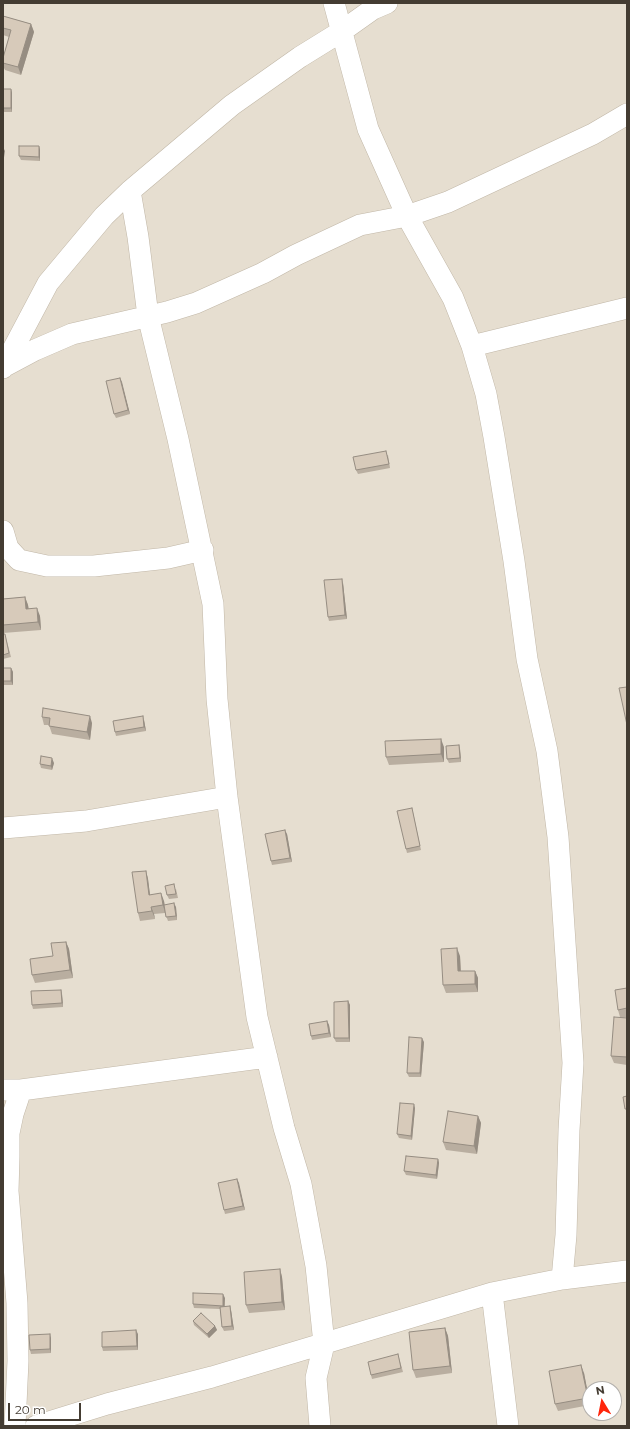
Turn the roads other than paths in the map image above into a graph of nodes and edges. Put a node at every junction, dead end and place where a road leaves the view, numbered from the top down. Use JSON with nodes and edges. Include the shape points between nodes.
{"nodes":[{"id":1,"x":334,"y":3,"type":"edge"},
{"id":2,"x":387,"y":3,"type":"edge"},
{"id":3,"x":342,"y":31,"type":"junction"},
{"id":4,"x":627,"y":114,"type":"edge"},
{"id":5,"x":130,"y":191,"type":"junction"},
{"id":6,"x":407,"y":216,"type":"junction"},
{"id":7,"x":627,"y":308,"type":"edge"},
{"id":8,"x":148,"y":316,"type":"junction"},
{"id":9,"x":472,"y":346,"type":"junction"},
{"id":10,"x":4,"y":367,"type":"edge"},
{"id":11,"x":3,"y":531,"type":"edge"},
{"id":12,"x":203,"y":550,"type":"junction"},
{"id":13,"x":227,"y":797,"type":"junction"},
{"id":14,"x":3,"y":828,"type":"edge"},
{"id":15,"x":267,"y":1057,"type":"junction"},
{"id":16,"x":12,"y":1090,"type":"edge"},
{"id":17,"x":627,"y":1271,"type":"edge"},
{"id":18,"x":562,"y":1279,"type":"junction"},
{"id":19,"x":492,"y":1293,"type":"junction"},
{"id":20,"x":324,"y":1344,"type":"junction"},
{"id":21,"x":15,"y":1426,"type":"edge"},
{"id":22,"x":36,"y":1426,"type":"edge"},
{"id":23,"x":320,"y":1426,"type":"edge"},
{"id":24,"x":508,"y":1426,"type":"edge"}],
"edges":[{"from":1,"to":3,"type":"street"},
{"from":2,"to":3,"type":"street"},
{"from":3,"to":5,"type":"street","via":[[300,56],[232,105]]},
{"from":3,"to":6,"type":"street","via":[[368,129]]},
{"from":4,"to":6,"type":"street","via":[[573,143],[448,202]]},
{"from":5,"to":8,"type":"street"},
{"from":5,"to":10,"type":"street","via":[[104,216],[48,283]]},
{"from":6,"to":8,"type":"street","via":[[360,225],[226,291],[196,303]]},
{"from":6,"to":9,"type":"street","via":[[453,298]]},
{"from":7,"to":9,"type":"street"},
{"from":8,"to":10,"type":"street","via":[[72,334]]},
{"from":8,"to":12,"type":"street"},
{"from":9,"to":18,"type":"street","via":[[486,394],[494,437],[527,659],[547,751],[558,837],[574,1063]]},
{"from":11,"to":12,"type":"street","via":[[8,548],[19,560],[47,566],[94,566],[168,558]]},
{"from":12,"to":13,"type":"street","via":[[213,604],[217,699]]},
{"from":13,"to":14,"type":"street","via":[[86,821]]},
{"from":13,"to":15,"type":"street","via":[[256,1010]]},
{"from":15,"to":16,"type":"street"},
{"from":15,"to":20,"type":"street","via":[[308,1216]]},
{"from":16,"to":21,"type":"street","via":[[8,1191],[17,1303]]},
{"from":17,"to":18,"type":"street"},
{"from":18,"to":19,"type":"street"},
{"from":19,"to":20,"type":"street"},
{"from":19,"to":24,"type":"street"},
{"from":20,"to":22,"type":"street"},
{"from":20,"to":23,"type":"street","via":[[316,1378]]}]}
